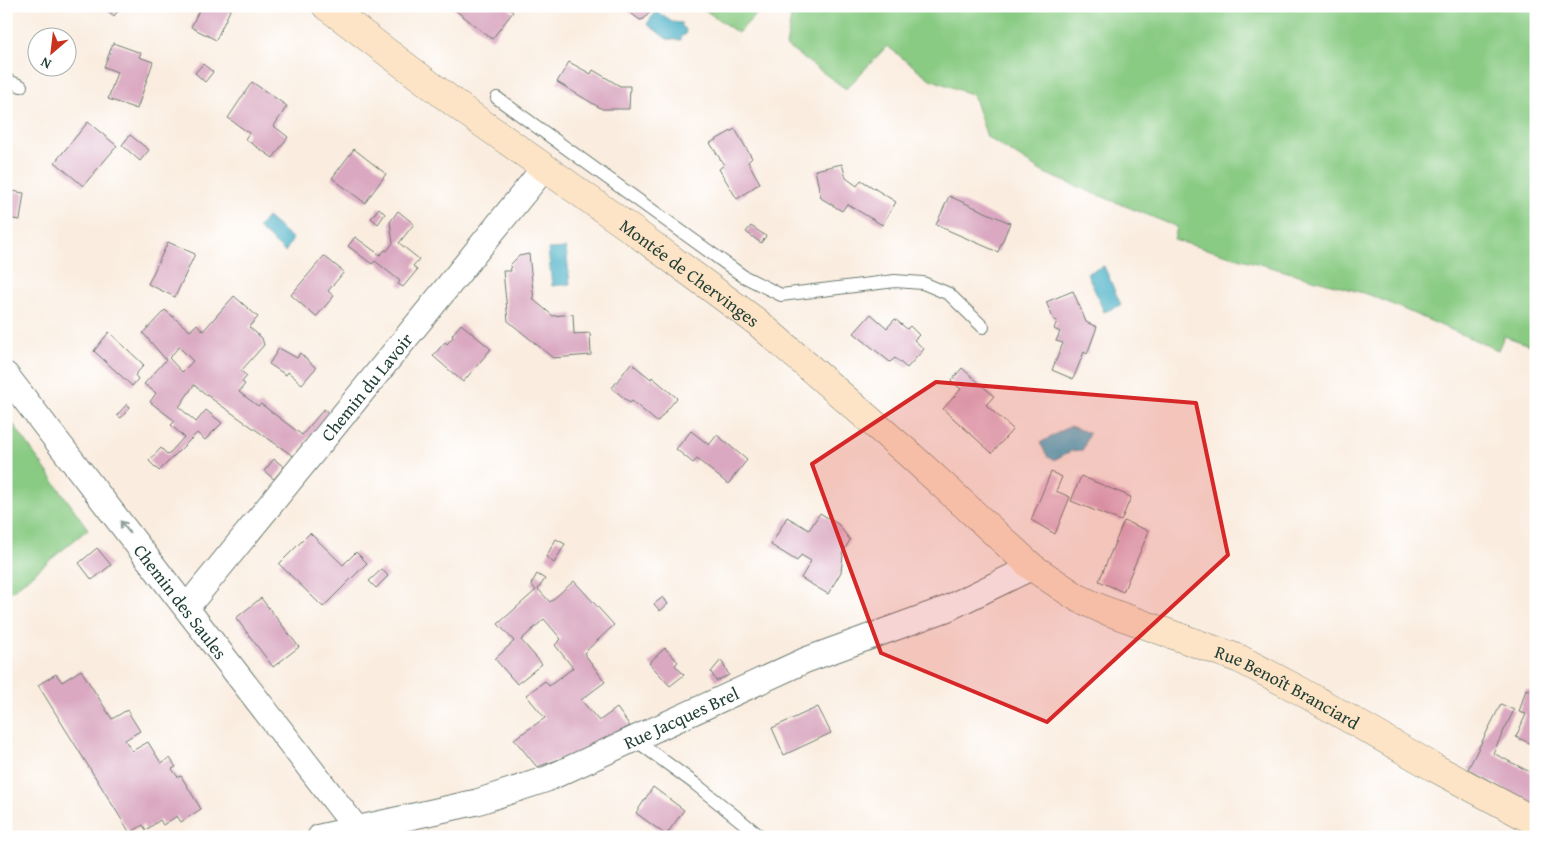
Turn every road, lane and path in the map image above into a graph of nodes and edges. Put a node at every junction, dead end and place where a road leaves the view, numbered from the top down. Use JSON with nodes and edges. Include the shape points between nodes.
{"nodes":[{"id":1,"x":326,"y":6,"type":"edge"},
{"id":2,"x":6,"y":80,"type":"edge"},
{"id":3,"x":21,"y":86,"type":"dead end"},
{"id":4,"x":497,"y":98,"type":"dead end"},
{"id":5,"x":545,"y":167,"type":"junction"},
{"id":6,"x":639,"y":218,"type":"junction"},
{"id":7,"x":983,"y":327,"type":"dead end"},
{"id":8,"x":6,"y":375,"type":"edge"},
{"id":9,"x":1032,"y":567,"type":"junction"},
{"id":10,"x":187,"y":607,"type":"junction"},
{"id":11,"x":634,"y":739,"type":"junction"},
{"id":12,"x":1536,"y":822,"type":"edge"},
{"id":13,"x":356,"y":828,"type":"junction"},
{"id":14,"x":320,"y":837,"type":"edge"},
{"id":15,"x":761,"y":837,"type":"edge"}],
"edges":[{"from":1,"to":5,"type":"street","name":"Montée de Chervinges"},
{"from":2,"to":3,"type":"lane"},
{"from":4,"to":6,"type":"lane"},
{"from":5,"to":6,"type":"street","name":"Montée de Chervinges"},
{"from":5,"to":10,"type":"street","name":"Chemin du Lavoir"},
{"from":6,"to":7,"type":"lane","via":[[781,296],[895,281],[923,283],[949,294]]},
{"from":6,"to":9,"type":"street","name":"Montée de Chervinges","via":[[909,454]]},
{"from":10,"to":8,"type":"street","name":"Chemin des Saules","one_way":true},
{"from":9,"to":11,"type":"street","name":"Rue Jacques Brel","via":[[946,608],[806,660]]},
{"from":9,"to":12,"type":"street","name":"Rue Benoît Branciard","via":[[1078,598],[1104,610],[1240,659]]},
{"from":10,"to":13,"type":"street","name":"Chemin des Saules"},
{"from":11,"to":13,"type":"street","name":"Rue Jacques Brel","via":[[547,779],[477,802]]},
{"from":11,"to":15,"type":"lane","via":[[694,782]]},
{"from":13,"to":14,"type":"street","name":"Rue Jacques Brel"}]}
